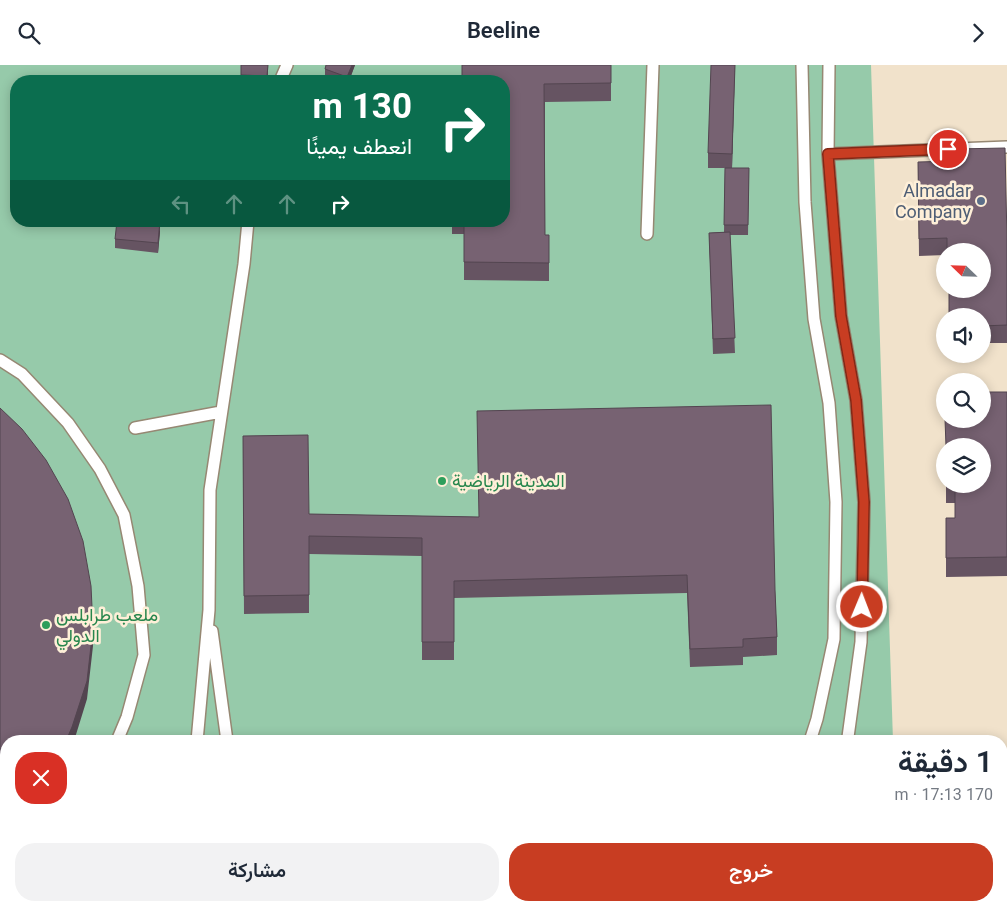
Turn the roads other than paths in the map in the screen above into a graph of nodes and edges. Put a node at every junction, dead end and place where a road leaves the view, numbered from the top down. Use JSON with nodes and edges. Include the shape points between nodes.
{"nodes":[{"id":1,"x":652,"y":65,"type":"edge"},
{"id":2,"x":802,"y":65,"type":"edge"},
{"id":3,"x":829,"y":65,"type":"edge"},
{"id":4,"x":1007,"y":147,"type":"edge"},
{"id":5,"x":828,"y":154,"type":"junction"},
{"id":6,"x":247,"y":227,"type":"edge"},
{"id":7,"x":647,"y":234,"type":"dead end"},
{"id":8,"x":0,"y":360,"type":"edge"},
{"id":9,"x":221,"y":412,"type":"junction"},
{"id":10,"x":135,"y":428,"type":"dead end"},
{"id":11,"x":209,"y":609,"type":"junction"},
{"id":12,"x":119,"y":735,"type":"edge"},
{"id":13,"x":198,"y":735,"type":"edge"},
{"id":14,"x":226,"y":735,"type":"edge"},
{"id":15,"x":812,"y":735,"type":"edge"},
{"id":16,"x":848,"y":735,"type":"edge"}],
"edges":[{"from":1,"to":7,"type":"lane"},
{"from":2,"to":15,"type":"lane","via":[[805,202],[814,319],[828,403],[836,503],[834,639]]},
{"from":3,"to":5,"type":"lane"},
{"from":4,"to":5,"type":"lane"},
{"from":5,"to":16,"type":"lane","via":[[841,316],[856,400],[864,502],[861,642]]},
{"from":6,"to":9,"type":"lane"},
{"from":8,"to":12,"type":"lane","via":[[22,375],[68,423],[100,469],[124,515],[138,586],[144,655]]},
{"from":9,"to":10,"type":"lane"},
{"from":9,"to":11,"type":"lane","via":[[210,490]]},
{"from":11,"to":13,"type":"lane"},
{"from":11,"to":14,"type":"lane"}]}
